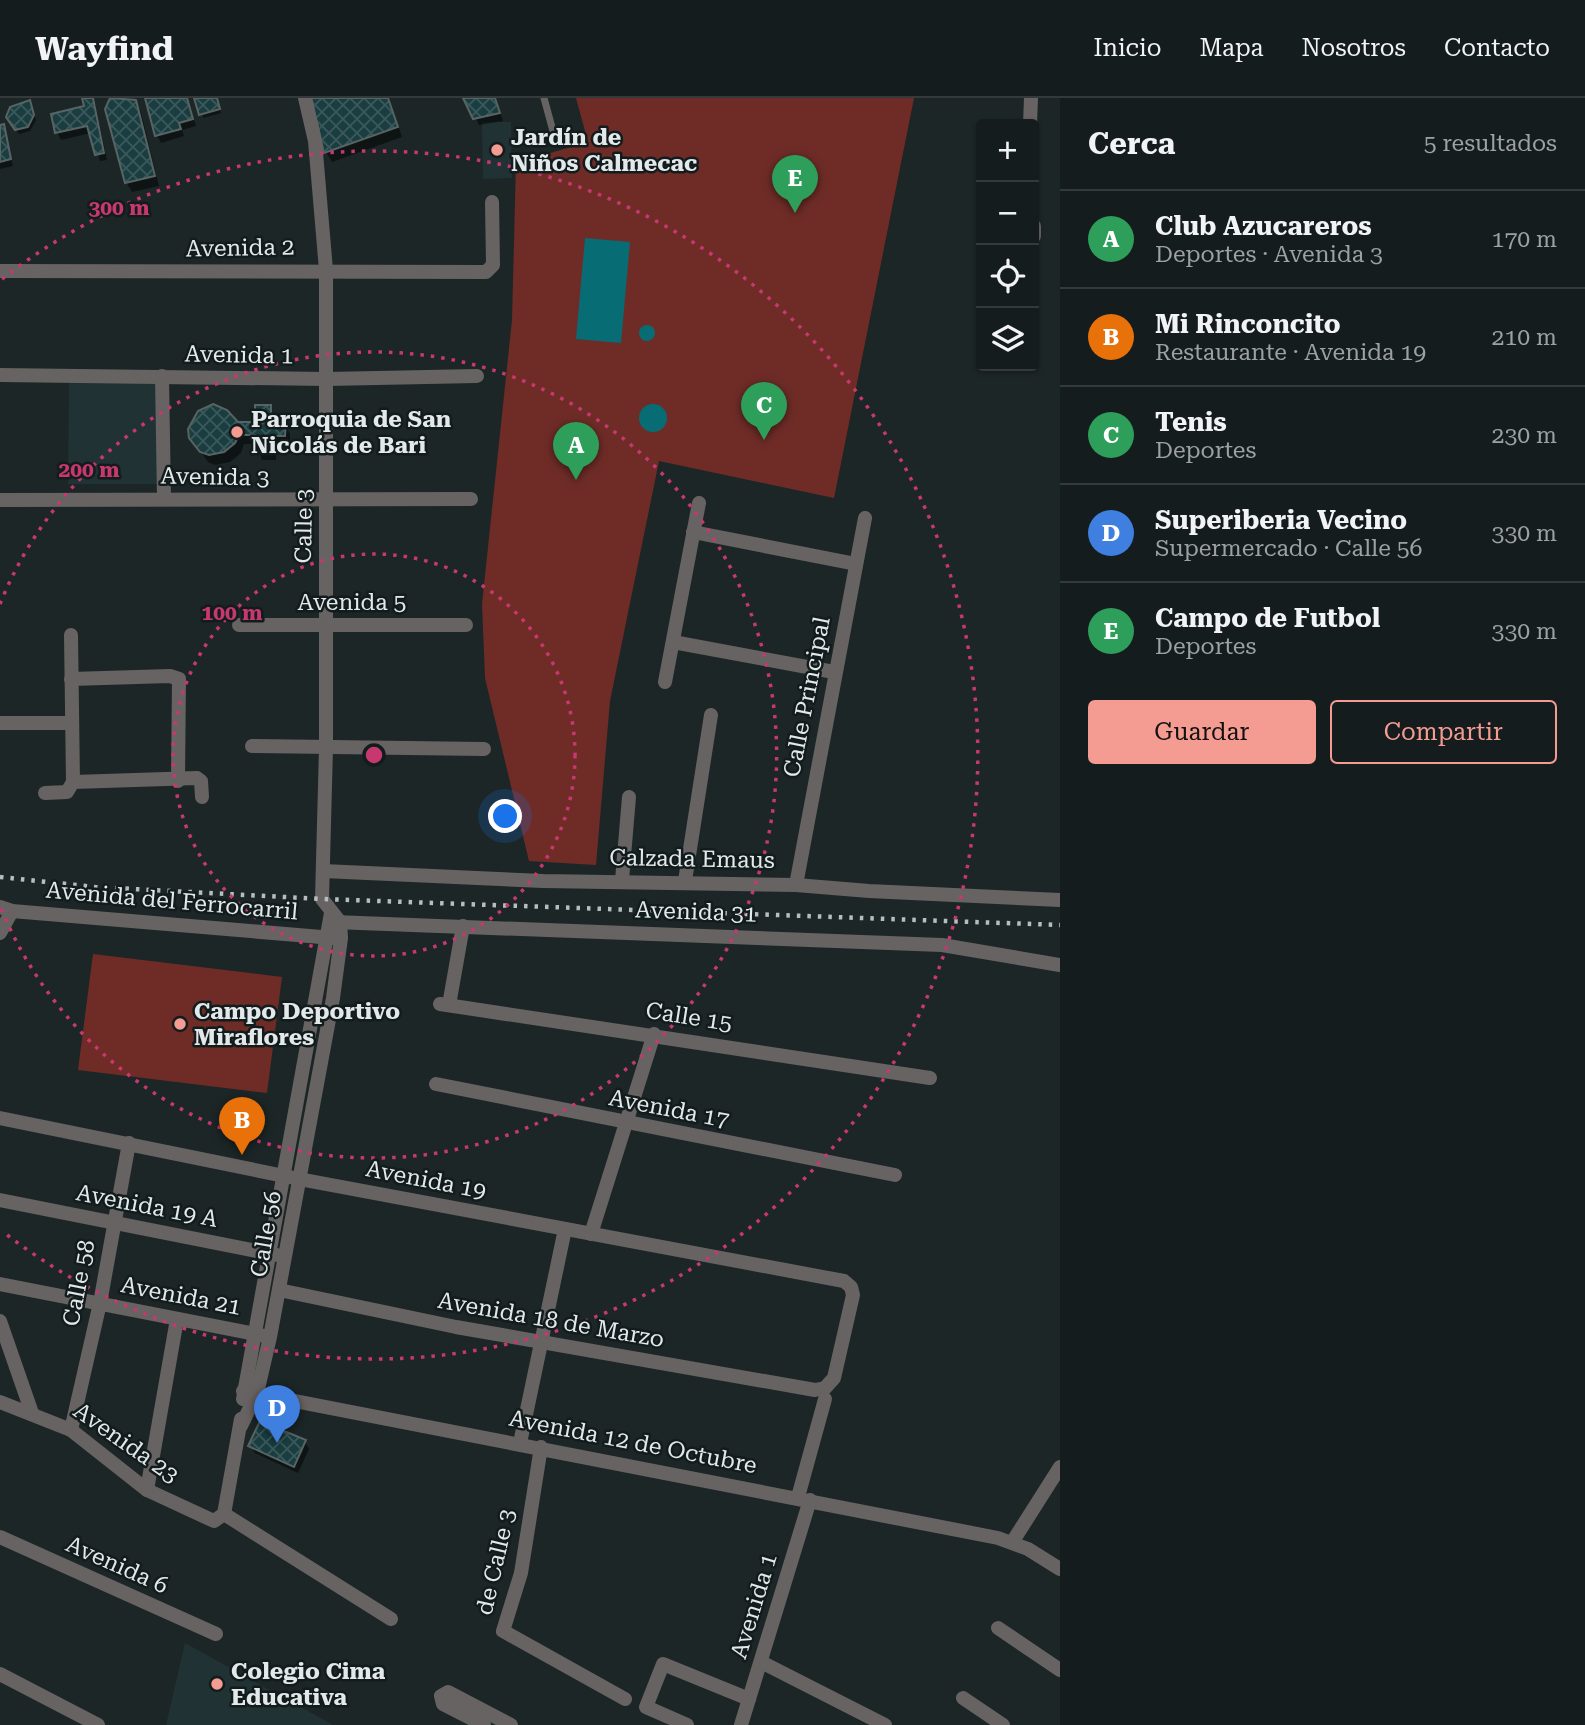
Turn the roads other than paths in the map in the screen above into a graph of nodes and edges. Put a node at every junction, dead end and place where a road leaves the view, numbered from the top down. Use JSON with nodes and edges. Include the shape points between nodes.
{"nodes":[{"id":1,"x":305,"y":98,"type":"edge"},
{"id":2,"x":544,"y":98,"type":"edge"},
{"id":3,"x":1031,"y":98,"type":"edge"},
{"id":4,"x":1030,"y":119,"type":"edge"},
{"id":5,"x":556,"y":142,"type":"dead end"},
{"id":6,"x":492,"y":202,"type":"dead end"},
{"id":7,"x":326,"y":270,"type":"junction"},
{"id":8,"x":0,"y":271,"type":"edge"},
{"id":9,"x":0,"y":375,"type":"edge"},
{"id":10,"x":162,"y":376,"type":"junction"},
{"id":11,"x":477,"y":376,"type":"dead end"},
{"id":12,"x":327,"y":379,"type":"junction"},
{"id":13,"x":164,"y":499,"type":"junction"},
{"id":14,"x":471,"y":499,"type":"dead end"},
{"id":15,"x":0,"y":500,"type":"edge"},
{"id":16,"x":327,"y":501,"type":"junction"},
{"id":17,"x":699,"y":503,"type":"dead end"},
{"id":18,"x":865,"y":518,"type":"dead end"},
{"id":19,"x":693,"y":532,"type":"junction"},
{"id":20,"x":856,"y":564,"type":"junction"},
{"id":21,"x":239,"y":625,"type":"dead end"},
{"id":22,"x":466,"y":625,"type":"dead end"},
{"id":23,"x":326,"y":626,"type":"junction"},
{"id":24,"x":71,"y":635,"type":"dead end"},
{"id":25,"x":673,"y":642,"type":"junction"},
{"id":26,"x":834,"y":672,"type":"junction"},
{"id":27,"x":71,"y":679,"type":"junction"},
{"id":28,"x":665,"y":682,"type":"dead end"},
{"id":29,"x":711,"y":715,"type":"dead end"},
{"id":30,"x":0,"y":723,"type":"edge"},
{"id":31,"x":72,"y":723,"type":"junction"},
{"id":32,"x":252,"y":746,"type":"dead end"},
{"id":33,"x":326,"y":748,"type":"junction"},
{"id":34,"x":484,"y":749,"type":"dead end"},
{"id":35,"x":178,"y":781,"type":"junction"},
{"id":36,"x":73,"y":782,"type":"junction"},
{"id":37,"x":46,"y":793,"type":"dead end"},
{"id":38,"x":202,"y":797,"type":"dead end"},
{"id":39,"x":629,"y":797,"type":"dead end"},
{"id":40,"x":323,"y":872,"type":"junction"},
{"id":41,"x":622,"y":880,"type":"junction"},
{"id":42,"x":685,"y":881,"type":"junction"},
{"id":43,"x":796,"y":885,"type":"junction"},
{"id":44,"x":1060,"y":900,"type":"edge"},
{"id":45,"x":6,"y":909,"type":"edge"},
{"id":46,"x":334,"y":918,"type":"junction"},
{"id":47,"x":463,"y":926,"type":"junction"},
{"id":48,"x":0,"y":933,"type":"edge"},
{"id":49,"x":334,"y":938,"type":"junction"},
{"id":50,"x":1060,"y":965,"type":"edge"},
{"id":51,"x":654,"y":1034,"type":"junction"},
{"id":52,"x":930,"y":1079,"type":"dead end"},
{"id":53,"x":436,"y":1084,"type":"dead end"},
{"id":54,"x":0,"y":1118,"type":"edge"},
{"id":55,"x":626,"y":1124,"type":"junction"},
{"id":56,"x":129,"y":1143,"type":"junction"},
{"id":57,"x":895,"y":1175,"type":"dead end"},
{"id":58,"x":284,"y":1176,"type":"junction"},
{"id":59,"x":299,"y":1179,"type":"junction"},
{"id":60,"x":0,"y":1200,"type":"edge"},
{"id":61,"x":113,"y":1222,"type":"junction"},
{"id":62,"x":565,"y":1229,"type":"junction"},
{"id":63,"x":591,"y":1234,"type":"junction"},
{"id":64,"x":270,"y":1254,"type":"junction"},
{"id":65,"x":285,"y":1257,"type":"junction"},
{"id":66,"x":0,"y":1284,"type":"edge"},
{"id":67,"x":279,"y":1290,"type":"junction"},
{"id":68,"x":100,"y":1303,"type":"junction"},
{"id":69,"x":177,"y":1319,"type":"junction"},
{"id":70,"x":0,"y":1321,"type":"edge"},
{"id":71,"x":263,"y":1336,"type":"junction"},
{"id":72,"x":541,"y":1342,"type":"junction"},
{"id":73,"x":250,"y":1392,"type":"junction"},
{"id":74,"x":820,"y":1395,"type":"junction"},
{"id":75,"x":0,"y":1402,"type":"edge"},
{"id":76,"x":32,"y":1413,"type":"junction"},
{"id":77,"x":71,"y":1430,"type":"junction"},
{"id":78,"x":520,"y":1443,"type":"junction"},
{"id":79,"x":541,"y":1447,"type":"junction"},
{"id":80,"x":1060,"y":1467,"type":"edge"},
{"id":81,"x":147,"y":1490,"type":"junction"},
{"id":82,"x":804,"y":1499,"type":"junction"},
{"id":83,"x":224,"y":1514,"type":"junction"},
{"id":84,"x":0,"y":1537,"type":"edge"},
{"id":85,"x":1013,"y":1541,"type":"junction"},
{"id":86,"x":1060,"y":1569,"type":"edge"},
{"id":87,"x":391,"y":1619,"type":"dead end"},
{"id":88,"x":998,"y":1628,"type":"dead end"},
{"id":89,"x":216,"y":1634,"type":"dead end"},
{"id":90,"x":761,"y":1662,"type":"junction"},
{"id":91,"x":1060,"y":1670,"type":"edge"},
{"id":92,"x":0,"y":1674,"type":"edge"},
{"id":93,"x":962,"y":1698,"type":"dead end"},
{"id":94,"x":625,"y":1699,"type":"dead end"},
{"id":95,"x":749,"y":1699,"type":"junction"},
{"id":96,"x":98,"y":1725,"type":"edge"},
{"id":97,"x":484,"y":1725,"type":"edge"},
{"id":98,"x":511,"y":1725,"type":"edge"},
{"id":99,"x":687,"y":1725,"type":"edge"},
{"id":100,"x":741,"y":1725,"type":"edge"},
{"id":101,"x":886,"y":1725,"type":"edge"},
{"id":102,"x":1003,"y":1725,"type":"edge"}],
"edges":[{"from":1,"to":7,"type":"street","name":"Calle 3","via":[[315,141]]},
{"from":2,"to":5,"type":"lane"},
{"from":3,"to":4,"type":"street"},
{"from":6,"to":7,"type":"street","name":"Avenida 2","via":[[493,265],[489,271]]},
{"from":7,"to":8,"type":"street","name":"Avenida 2"},
{"from":7,"to":12,"type":"street","name":"Calle 3"},
{"from":9,"to":10,"type":"street","name":"Avenida 1"},
{"from":10,"to":12,"type":"street","name":"Avenida 1"},
{"from":10,"to":13,"type":"street"},
{"from":11,"to":12,"type":"street","name":"Avenida 1"},
{"from":12,"to":16,"type":"street","name":"Calle 3"},
{"from":13,"to":15,"type":"street","name":"Avenida 3"},
{"from":13,"to":16,"type":"street","name":"Avenida 3"},
{"from":14,"to":16,"type":"street","name":"Avenida 3"},
{"from":16,"to":23,"type":"street","name":"Calle 3"},
{"from":17,"to":19,"type":"street"},
{"from":18,"to":20,"type":"street","name":"Calle Principal"},
{"from":19,"to":20,"type":"street"},
{"from":19,"to":25,"type":"street"},
{"from":20,"to":26,"type":"street","name":"Calle Principal"},
{"from":21,"to":23,"type":"street","name":"Avenida 5"},
{"from":22,"to":23,"type":"street","name":"Avenida 5"},
{"from":23,"to":33,"type":"street","name":"Calle 3"},
{"from":24,"to":27,"type":"street"},
{"from":25,"to":26,"type":"street"},
{"from":25,"to":28,"type":"street"},
{"from":26,"to":43,"type":"street","name":"Calle Principal"},
{"from":27,"to":31,"type":"street"},
{"from":27,"to":35,"type":"street","via":[[179,679]]},
{"from":29,"to":42,"type":"street"},
{"from":30,"to":31,"type":"street"},
{"from":31,"to":36,"type":"street"},
{"from":32,"to":33,"type":"street"},
{"from":33,"to":34,"type":"street"},
{"from":33,"to":40,"type":"street","name":"Calle 3"},
{"from":35,"to":36,"type":"street"},
{"from":35,"to":38,"type":"street","via":[[197,778]]},
{"from":36,"to":37,"type":"street","via":[[67,792]]},
{"from":39,"to":41,"type":"street"},
{"from":40,"to":41,"type":"street","name":"Calzada Emaus"},
{"from":40,"to":46,"type":"street","name":"Calle 3","via":[[322,899]]},
{"from":41,"to":42,"type":"street","name":"Calzada Emaus"},
{"from":42,"to":43,"type":"street","name":"Calzada Emaus"},
{"from":43,"to":44,"type":"street","name":"Calzada Emaus"},
{"from":45,"to":48,"type":"street"},
{"from":45,"to":49,"type":"street","name":"Avenida del Ferrocarril"},
{"from":46,"to":47,"type":"street","name":"Avenida 31"},
{"from":46,"to":49,"type":"street","name":"Calle 56"},
{"from":47,"to":50,"type":"street","name":"Avenida 31","via":[[942,944]]},
{"from":47,"to":51,"type":"street","name":"Calle 15","via":[[445,1004]]},
{"from":49,"to":58,"type":"street","name":"Calle 56"},
{"from":49,"to":59,"type":"street","name":"Calle 56"},
{"from":51,"to":52,"type":"street","name":"Calle 15"},
{"from":51,"to":55,"type":"street"},
{"from":53,"to":55,"type":"street","name":"Avenida 17"},
{"from":54,"to":56,"type":"street","name":"Avenida 19"},
{"from":55,"to":57,"type":"street","name":"Avenida 17"},
{"from":55,"to":63,"type":"street"},
{"from":56,"to":58,"type":"street","name":"Avenida 19"},
{"from":56,"to":61,"type":"street","name":"Calle 58"},
{"from":58,"to":59,"type":"street","name":"Avenida 19"},
{"from":58,"to":64,"type":"street","name":"Calle 56"},
{"from":59,"to":62,"type":"street","name":"Avenida 19"},
{"from":59,"to":65,"type":"street","name":"Calle 56"},
{"from":60,"to":61,"type":"street","name":"Avenida 19 A"},
{"from":61,"to":64,"type":"street","name":"Avenida 19 A"},
{"from":61,"to":68,"type":"street","name":"Calle 58"},
{"from":62,"to":63,"type":"street","name":"Avenida 19"},
{"from":62,"to":72,"type":"street"},
{"from":63,"to":74,"type":"street","name":"Avenida 19","via":[[844,1281],[853,1296],[834,1378]]},
{"from":64,"to":65,"type":"street","name":"Avenida 19 A"},
{"from":64,"to":71,"type":"street","name":"Calle 56"},
{"from":65,"to":67,"type":"street","name":"Calle 56"},
{"from":66,"to":68,"type":"street","name":"Avenida 21"},
{"from":67,"to":71,"type":"street","name":"Calle 56"},
{"from":67,"to":72,"type":"street","name":"Avenida 18 de Marzo"},
{"from":68,"to":69,"type":"street","name":"Avenida 21"},
{"from":68,"to":77,"type":"street","name":"Calle 58"},
{"from":69,"to":71,"type":"street","name":"Avenida 21"},
{"from":69,"to":81,"type":"street"},
{"from":70,"to":76,"type":"street"},
{"from":71,"to":73,"type":"street","name":"Calle 56"},
{"from":72,"to":74,"type":"street","name":"Avenida 18 de Marzo"},
{"from":72,"to":78,"type":"street"},
{"from":73,"to":78,"type":"street","name":"Avenida 12 de Octubre"},
{"from":73,"to":83,"type":"street","name":"Calle 56"},
{"from":74,"to":82,"type":"street","name":"Avenida 1"},
{"from":75,"to":76,"type":"street","name":"Avenida 23"},
{"from":76,"to":77,"type":"street","name":"Avenida 23"},
{"from":77,"to":81,"type":"street","name":"Avenida 23"},
{"from":78,"to":79,"type":"street","name":"Avenida 12 de Octubre"},
{"from":79,"to":82,"type":"street","name":"Avenida 12 de Octubre"},
{"from":79,"to":94,"type":"street","name":"de Calle 3","via":[[520,1573],[503,1631]]},
{"from":80,"to":85,"type":"street"},
{"from":81,"to":83,"type":"street","name":"Avenida 23","via":[[214,1521]]},
{"from":82,"to":85,"type":"street","name":"Avenida 12 de Octubre"},
{"from":82,"to":90,"type":"street","name":"Avenida 1"},
{"from":83,"to":87,"type":"street"},
{"from":84,"to":89,"type":"street","name":"Avenida 6"},
{"from":85,"to":86,"type":"street","name":"Avenida 12 de Octubre"},
{"from":88,"to":91,"type":"street"},
{"from":90,"to":95,"type":"street","name":"Avenida 1"},
{"from":90,"to":101,"type":"street"},
{"from":92,"to":96,"type":"street"},
{"from":93,"to":102,"type":"street"},
{"from":95,"to":99,"type":"street","via":[[663,1664],[646,1707]]},
{"from":95,"to":100,"type":"street","name":"Avenida 1"},
{"from":97,"to":98,"type":"street","via":[[443,1704],[441,1696],[448,1692]]}]}
